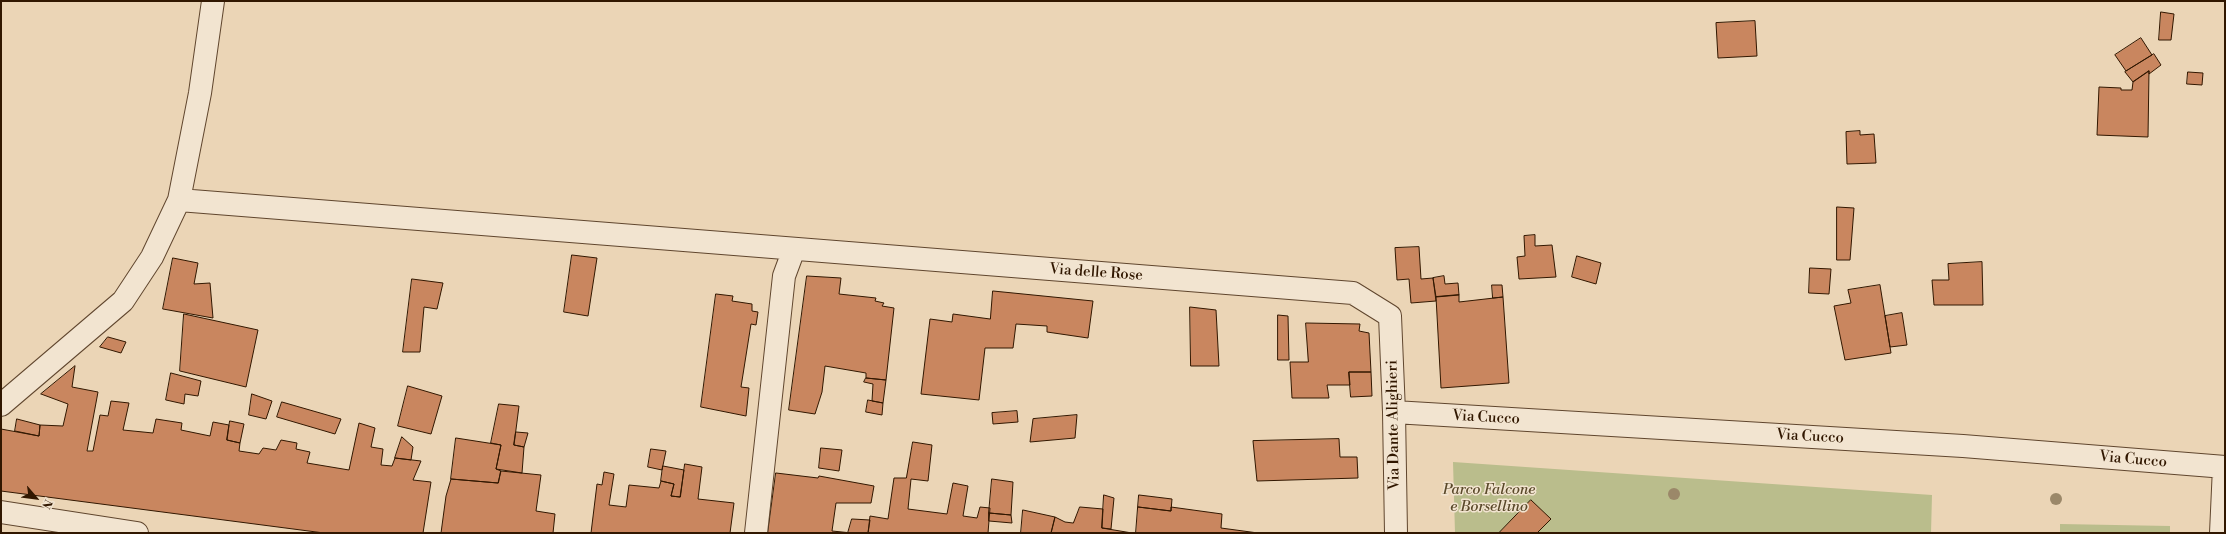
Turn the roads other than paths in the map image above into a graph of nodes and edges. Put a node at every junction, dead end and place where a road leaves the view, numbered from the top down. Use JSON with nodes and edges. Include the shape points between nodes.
{"nodes":[{"id":1,"x":213,"y":1,"type":"edge"},
{"id":2,"x":179,"y":200,"type":"junction"},
{"id":3,"x":794,"y":249,"type":"junction"},
{"id":4,"x":1390,"y":316,"type":"joint"},
{"id":5,"x":1,"y":405,"type":"edge"},
{"id":6,"x":1394,"y":412,"type":"junction"},
{"id":7,"x":2224,"y":467,"type":"edge"},
{"id":8,"x":1,"y":512,"type":"edge"},
{"id":9,"x":137,"y":533,"type":"edge"},
{"id":10,"x":756,"y":533,"type":"edge"},
{"id":11,"x":1396,"y":533,"type":"edge"},
{"id":12,"x":2222,"y":533,"type":"edge"}],
"edges":[{"from":1,"to":2,"type":"street","via":[[200,93]]},
{"from":2,"to":3,"type":"street","name":"Via delle Rose"},
{"from":2,"to":5,"type":"street","via":[[152,258],[123,301]]},
{"from":3,"to":4,"type":"street","name":"Via delle Rose","via":[[1353,293]]},
{"from":3,"to":10,"type":"street","via":[[784,276]]},
{"from":4,"to":6,"type":"street","name":"Via Dante Alighieri"},
{"from":6,"to":7,"type":"street","name":"Via Cucco","via":[[1963,446]]},
{"from":6,"to":11,"type":"street","name":"Via Dante Alighieri"},
{"from":7,"to":12,"type":"street"},
{"from":8,"to":9,"type":"street"}]}
